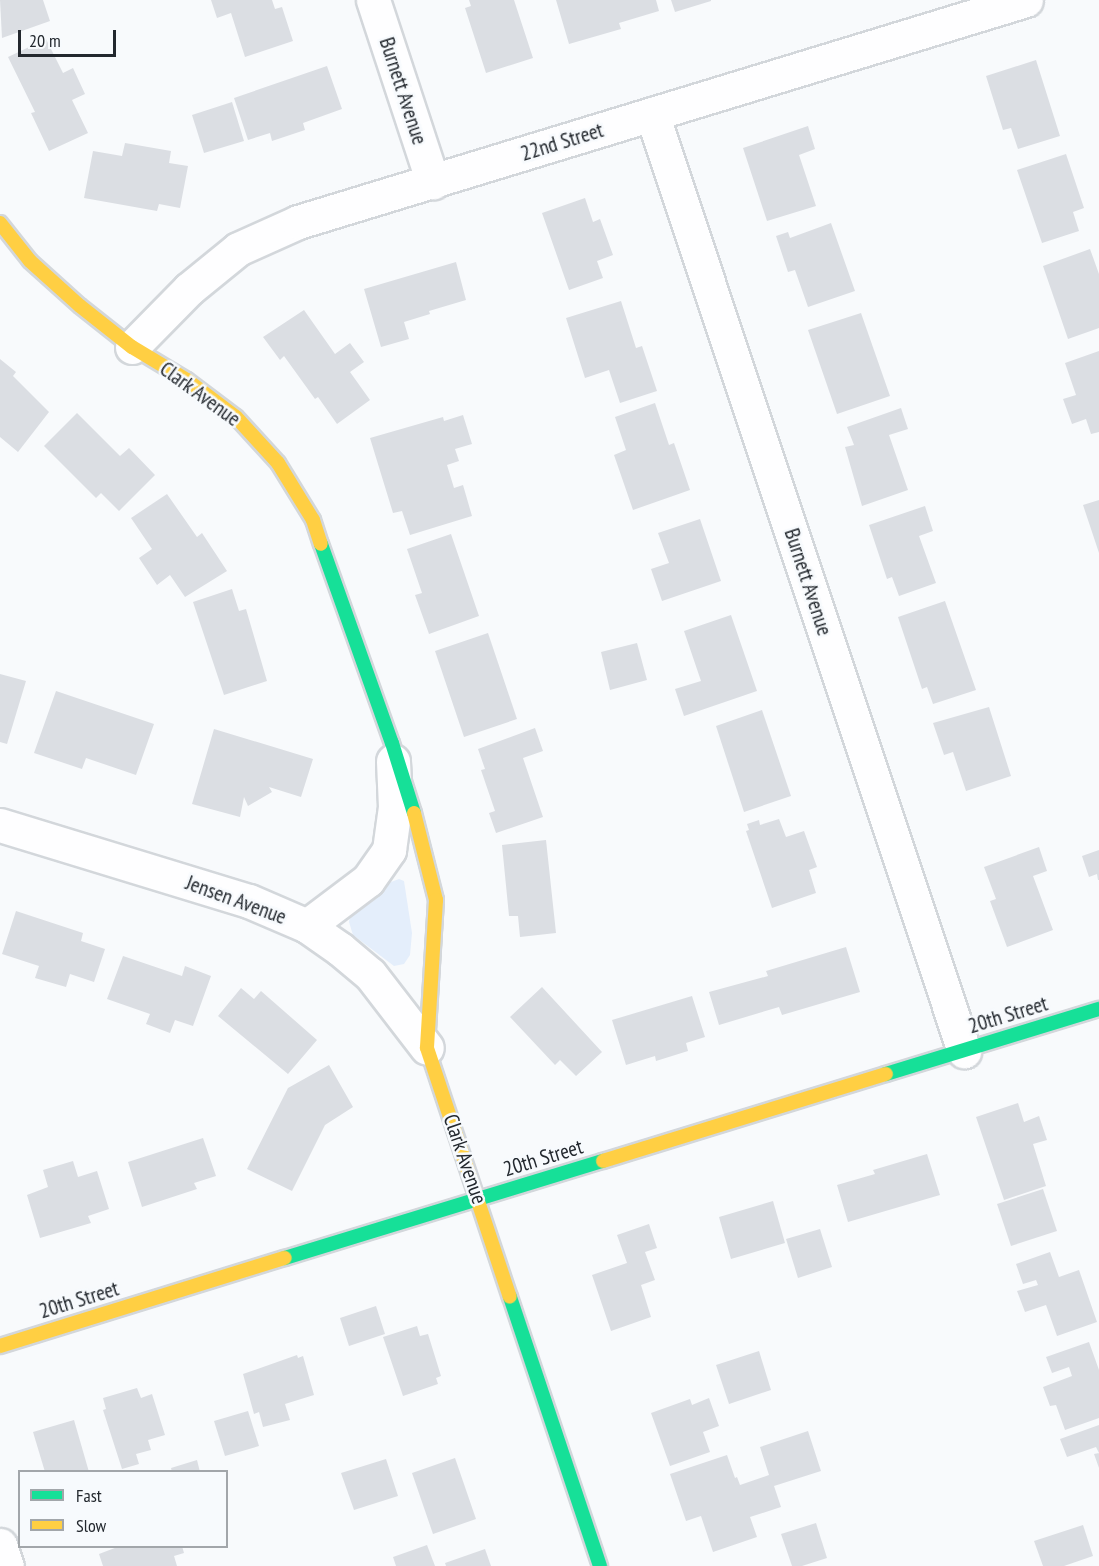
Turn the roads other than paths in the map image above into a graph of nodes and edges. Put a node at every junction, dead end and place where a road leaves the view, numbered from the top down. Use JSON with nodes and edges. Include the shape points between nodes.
{"nodes":[{"id":1,"x":373,"y":0,"type":"edge"},
{"id":2,"x":1026,"y":0,"type":"edge"},
{"id":3,"x":652,"y":114,"type":"junction"},
{"id":4,"x":433,"y":182,"type":"junction"},
{"id":5,"x":0,"y":223,"type":"edge"},
{"id":6,"x":132,"y":347,"type":"junction"},
{"id":7,"x":392,"y":743,"type":"junction"},
{"id":8,"x":0,"y":825,"type":"edge"},
{"id":9,"x":307,"y":926,"type":"junction"},
{"id":10,"x":1098,"y":1012,"type":"edge"},
{"id":11,"x":427,"y":1048,"type":"junction"},
{"id":12,"x":964,"y":1050,"type":"junction"},
{"id":13,"x":479,"y":1199,"type":"junction"},
{"id":14,"x":0,"y":1346,"type":"edge"},
{"id":15,"x":0,"y":1545,"type":"edge"},
{"id":16,"x":7,"y":1566,"type":"edge"},
{"id":17,"x":600,"y":1566,"type":"edge"}],
"edges":[{"from":1,"to":4,"type":"street","name":"Burnett Avenue"},
{"from":2,"to":3,"type":"street","name":"22nd Street"},
{"from":3,"to":4,"type":"street","name":"22nd Street"},
{"from":3,"to":12,"type":"street","name":"Burnett Avenue"},
{"from":4,"to":6,"type":"street","name":"22nd Street","via":[[298,222],[238,249],[189,289]]},
{"from":5,"to":6,"type":"street","name":"Clark Avenue","via":[[30,261]]},
{"from":6,"to":7,"type":"street","name":"Clark Avenue","via":[[187,380],[236,417],[278,463],[313,520]]},
{"from":7,"to":9,"type":"street","name":"Clark Avenue","via":[[395,807],[389,850],[368,880]]},
{"from":7,"to":11,"type":"street","name":"Clark Avenue","via":[[424,846],[436,900]]},
{"from":8,"to":9,"type":"street","name":"Jensen Avenue","via":[[249,901]]},
{"from":9,"to":11,"type":"street","name":"Jensen Avenue","via":[[370,974]]},
{"from":10,"to":12,"type":"street","name":"20th Street"},
{"from":11,"to":13,"type":"street","name":"Clark Avenue"},
{"from":12,"to":13,"type":"street","name":"20th Street"},
{"from":13,"to":14,"type":"street","name":"20th Street"},
{"from":13,"to":17,"type":"street","name":"Clark Avenue"},
{"from":15,"to":16,"type":"street"}]}
